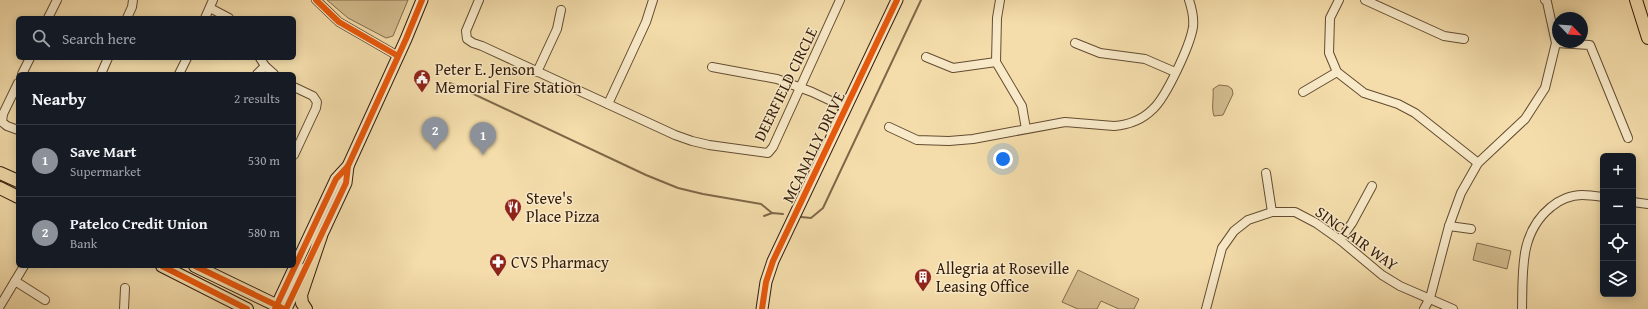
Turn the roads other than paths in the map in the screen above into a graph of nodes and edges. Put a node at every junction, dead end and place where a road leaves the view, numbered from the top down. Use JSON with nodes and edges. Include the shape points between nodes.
{"nodes":[{"id":1,"x":57,"y":0,"type":"edge"},
{"id":2,"x":133,"y":0,"type":"edge"},
{"id":3,"x":214,"y":0,"type":"edge"},
{"id":4,"x":316,"y":0,"type":"edge"},
{"id":5,"x":422,"y":0,"type":"edge"},
{"id":6,"x":479,"y":0,"type":"edge"},
{"id":7,"x":653,"y":0,"type":"edge"},
{"id":8,"x":840,"y":0,"type":"edge"},
{"id":9,"x":898,"y":0,"type":"edge"},
{"id":10,"x":1000,"y":0,"type":"edge"},
{"id":11,"x":1189,"y":0,"type":"edge"},
{"id":12,"x":1339,"y":0,"type":"edge"},
{"id":13,"x":1365,"y":0,"type":"edge"},
{"id":14,"x":1545,"y":0,"type":"edge"},
{"id":15,"x":1636,"y":0,"type":"edge"},
{"id":16,"x":210,"y":8,"type":"junction"},
{"id":17,"x":561,"y":10,"type":"dead end"},
{"id":18,"x":49,"y":16,"type":"edge"},
{"id":19,"x":127,"y":16,"type":"edge"},
{"id":20,"x":206,"y":16,"type":"edge"},
{"id":21,"x":225,"y":16,"type":"edge"},
{"id":22,"x":1552,"y":24,"type":"edge"},
{"id":23,"x":1648,"y":38,"type":"edge"},
{"id":24,"x":1464,"y":39,"type":"dead end"},
{"id":25,"x":1075,"y":43,"type":"dead end"},
{"id":26,"x":1588,"y":45,"type":"edge"},
{"id":27,"x":1555,"y":48,"type":"edge"},
{"id":28,"x":398,"y":56,"type":"junction"},
{"id":29,"x":926,"y":57,"type":"dead end"},
{"id":30,"x":29,"y":60,"type":"edge"},
{"id":31,"x":107,"y":60,"type":"edge"},
{"id":32,"x":185,"y":60,"type":"edge"},
{"id":33,"x":261,"y":60,"type":"edge"},
{"id":34,"x":996,"y":62,"type":"junction"},
{"id":35,"x":265,"y":66,"type":"junction"},
{"id":36,"x":712,"y":67,"type":"dead end"},
{"id":37,"x":23,"y":72,"type":"edge"},
{"id":38,"x":102,"y":72,"type":"edge"},
{"id":39,"x":180,"y":72,"type":"edge"},
{"id":40,"x":259,"y":72,"type":"edge"},
{"id":41,"x":272,"y":72,"type":"edge"},
{"id":42,"x":537,"y":72,"type":"junction"},
{"id":43,"x":1175,"y":72,"type":"junction"},
{"id":44,"x":1337,"y":72,"type":"junction"},
{"id":45,"x":16,"y":87,"type":"edge"},
{"id":46,"x":801,"y":87,"type":"junction"},
{"id":47,"x":296,"y":88,"type":"edge"},
{"id":48,"x":1303,"y":92,"type":"dead end"},
{"id":49,"x":608,"y":104,"type":"junction"},
{"id":50,"x":846,"y":108,"type":"junction"},
{"id":51,"x":889,"y":127,"type":"dead end"},
{"id":52,"x":16,"y":129,"type":"edge"},
{"id":53,"x":1026,"y":129,"type":"junction"},
{"id":54,"x":1628,"y":138,"type":"dead end"},
{"id":55,"x":296,"y":151,"type":"edge"},
{"id":56,"x":1478,"y":163,"type":"junction"},
{"id":57,"x":348,"y":166,"type":"junction"},
{"id":58,"x":0,"y":172,"type":"edge"},
{"id":59,"x":1266,"y":173,"type":"dead end"},
{"id":60,"x":16,"y":180,"type":"edge"},
{"id":61,"x":1372,"y":186,"type":"dead end"},
{"id":62,"x":0,"y":188,"type":"edge"},
{"id":63,"x":16,"y":196,"type":"edge"},
{"id":64,"x":1600,"y":197,"type":"edge"},
{"id":65,"x":1636,"y":202,"type":"edge"},
{"id":66,"x":1648,"y":204,"type":"edge"},
{"id":67,"x":1272,"y":212,"type":"junction"},
{"id":68,"x":1449,"y":226,"type":"junction"},
{"id":69,"x":1471,"y":229,"type":"dead end"},
{"id":70,"x":321,"y":236,"type":"junction"},
{"id":71,"x":1340,"y":240,"type":"junction"},
{"id":72,"x":23,"y":268,"type":"edge"},
{"id":73,"x":166,"y":268,"type":"edge"},
{"id":74,"x":199,"y":268,"type":"edge"},
{"id":75,"x":15,"y":281,"type":"junction"},
{"id":76,"x":125,"y":288,"type":"dead end"},
{"id":77,"x":1430,"y":298,"type":"junction"},
{"id":78,"x":45,"y":300,"type":"dead end"},
{"id":79,"x":0,"y":306,"type":"edge"},
{"id":80,"x":244,"y":308,"type":"edge"},
{"id":81,"x":281,"y":308,"type":"edge"},
{"id":82,"x":124,"y":309,"type":"edge"},
{"id":83,"x":306,"y":309,"type":"edge"},
{"id":84,"x":762,"y":309,"type":"edge"},
{"id":85,"x":1206,"y":309,"type":"edge"},
{"id":86,"x":1424,"y":309,"type":"edge"},
{"id":87,"x":1453,"y":309,"type":"edge"},
{"id":88,"x":1522,"y":309,"type":"edge"}],
"edges":[{"from":1,"to":18,"type":"street"},
{"from":2,"to":19,"type":"street"},
{"from":3,"to":16,"type":"street"},
{"from":4,"to":28,"type":"street","via":[[340,22]]},
{"from":5,"to":28,"type":"main road"},
{"from":6,"to":42,"type":"street","name":"DEERFIELD CIRCLE","via":[[466,31],[467,39]]},
{"from":7,"to":49,"type":"street","via":[[646,22]]},
{"from":8,"to":46,"type":"street","name":"DEERFIELD CIRCLE"},
{"from":9,"to":50,"type":"main road","name":"MCANALLY DRIVE"},
{"from":10,"to":34,"type":"street"},
{"from":11,"to":43,"type":"street","via":[[1193,17],[1192,33]]},
{"from":12,"to":44,"type":"street","via":[[1330,18],[1329,54]]},
{"from":13,"to":24,"type":"street","via":[[1444,36]]},
{"from":14,"to":22,"type":"street"},
{"from":15,"to":23,"type":"main road"},
{"from":16,"to":20,"type":"street"},
{"from":16,"to":21,"type":"street"},
{"from":17,"to":42,"type":"street","via":[[557,29]]},
{"from":25,"to":43,"type":"street","via":[[1100,53],[1146,59]]},
{"from":26,"to":54,"type":"street"},
{"from":27,"to":56,"type":"street","via":[[1545,88],[1525,120]]},
{"from":28,"to":57,"type":"main road"},
{"from":29,"to":34,"type":"street","via":[[953,68]]},
{"from":30,"to":37,"type":"street"},
{"from":31,"to":38,"type":"street"},
{"from":32,"to":39,"type":"street"},
{"from":33,"to":35,"type":"street"},
{"from":34,"to":53,"type":"street","via":[[1022,106]]},
{"from":35,"to":40,"type":"street"},
{"from":35,"to":41,"type":"street"},
{"from":36,"to":46,"type":"street","via":[[777,79]]},
{"from":42,"to":49,"type":"street","name":"DEERFIELD CIRCLE"},
{"from":43,"to":53,"type":"street","via":[[1158,103],[1146,115],[1130,123],[1107,126],[1065,122]]},
{"from":44,"to":48,"type":"street"},
{"from":44,"to":56,"type":"street","via":[[1364,93],[1398,104],[1414,113]]},
{"from":45,"to":52,"type":"street","via":[[3,114],[2,122]]},
{"from":46,"to":49,"type":"street","name":"DEERFIELD CIRCLE","via":[[768,153],[692,141]]},
{"from":46,"to":50,"type":"street"},
{"from":47,"to":55,"type":"street","via":[[313,96],[317,102]]},
{"from":50,"to":84,"type":"main road","name":"MCANALLY DRIVE","via":[[774,260],[766,282]]},
{"from":51,"to":53,"type":"street","via":[[917,140],[973,139]]},
{"from":56,"to":68,"type":"street","via":[[1461,194]]},
{"from":57,"to":70,"type":"main road","via":[[346,183]]},
{"from":57,"to":81,"type":"main road","via":[[336,179]]},
{"from":58,"to":60,"type":"main road"},
{"from":59,"to":67,"type":"street"},
{"from":61,"to":71,"type":"street"},
{"from":62,"to":63,"type":"main road"},
{"from":64,"to":88,"type":"street","via":[[1581,195],[1558,201],[1541,215],[1528,237],[1524,255]]},
{"from":65,"to":66,"type":"street"},
{"from":67,"to":71,"type":"street","name":"SINCLAIR WAY","via":[[1295,212]]},
{"from":67,"to":85,"type":"street","name":"SINCLAIR WAY","via":[[1248,220],[1234,231],[1222,248]]},
{"from":68,"to":69,"type":"street"},
{"from":68,"to":77,"type":"street"},
{"from":70,"to":81,"type":"main road"},
{"from":70,"to":83,"type":"main road","via":[[301,295]]},
{"from":71,"to":77,"type":"street","name":"SINCLAIR WAY","via":[[1382,275],[1400,286]]},
{"from":72,"to":75,"type":"street"},
{"from":73,"to":80,"type":"main road"},
{"from":74,"to":81,"type":"main road"},
{"from":75,"to":78,"type":"street"},
{"from":75,"to":79,"type":"street"},
{"from":76,"to":82,"type":"street"},
{"from":77,"to":86,"type":"street"},
{"from":77,"to":87,"type":"street","name":"SINCLAIR WAY"}]}
